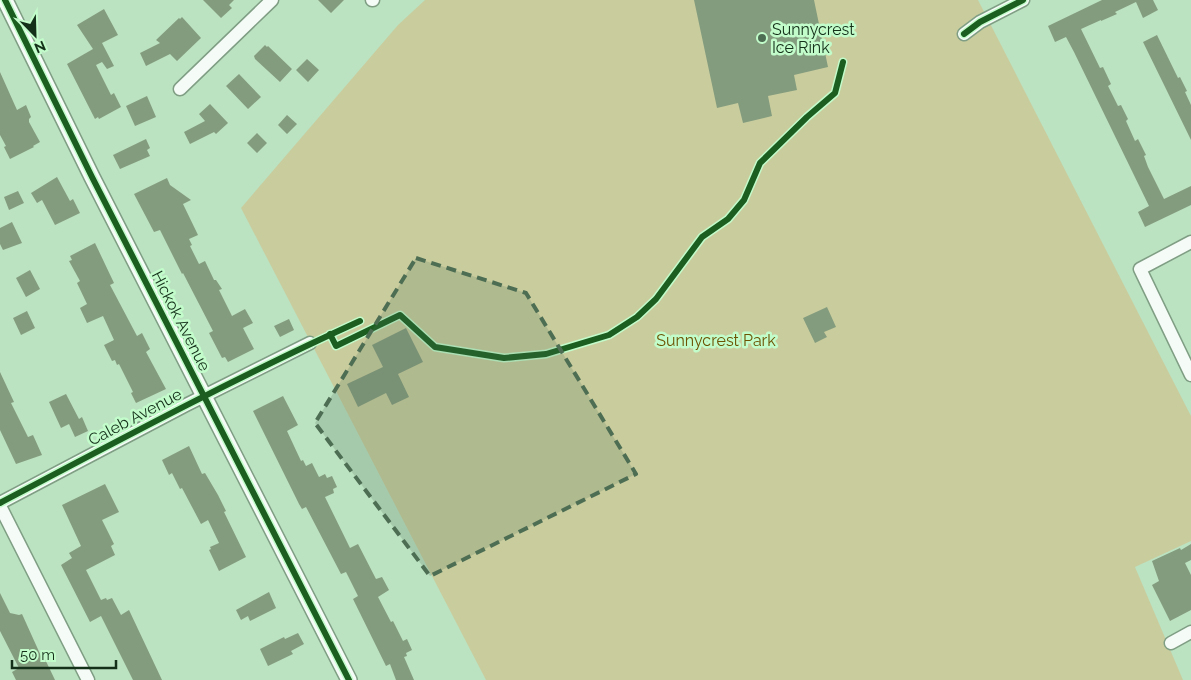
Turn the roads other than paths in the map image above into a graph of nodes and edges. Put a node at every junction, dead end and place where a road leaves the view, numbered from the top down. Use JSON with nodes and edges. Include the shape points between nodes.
{"nodes":[{"id":1,"x":6,"y":0,"type":"edge"},
{"id":2,"x":272,"y":0,"type":"edge"},
{"id":3,"x":1023,"y":0,"type":"edge"},
{"id":4,"x":964,"y":34,"type":"dead end"},
{"id":5,"x":180,"y":89,"type":"dead end"},
{"id":6,"x":1191,"y":242,"type":"edge"},
{"id":7,"x":310,"y":343,"type":"dead end"},
{"id":8,"x":1191,"y":375,"type":"edge"},
{"id":9,"x":203,"y":396,"type":"junction"},
{"id":10,"x":0,"y":505,"type":"edge"},
{"id":11,"x":1191,"y":632,"type":"edge"},
{"id":12,"x":1170,"y":642,"type":"dead end"},
{"id":13,"x":88,"y":680,"type":"edge"},
{"id":14,"x":349,"y":680,"type":"edge"}],
"edges":[{"from":1,"to":9,"type":"street","name":"Hickok Avenue"},
{"from":2,"to":5,"type":"street"},
{"from":3,"to":4,"type":"street"},
{"from":6,"to":8,"type":"street","via":[[1140,269]]},
{"from":7,"to":9,"type":"street","name":"Caleb Avenue"},
{"from":9,"to":10,"type":"street","name":"Caleb Avenue"},
{"from":9,"to":14,"type":"street","name":"Hickok Avenue"},
{"from":10,"to":13,"type":"street"},
{"from":11,"to":12,"type":"street"}]}
